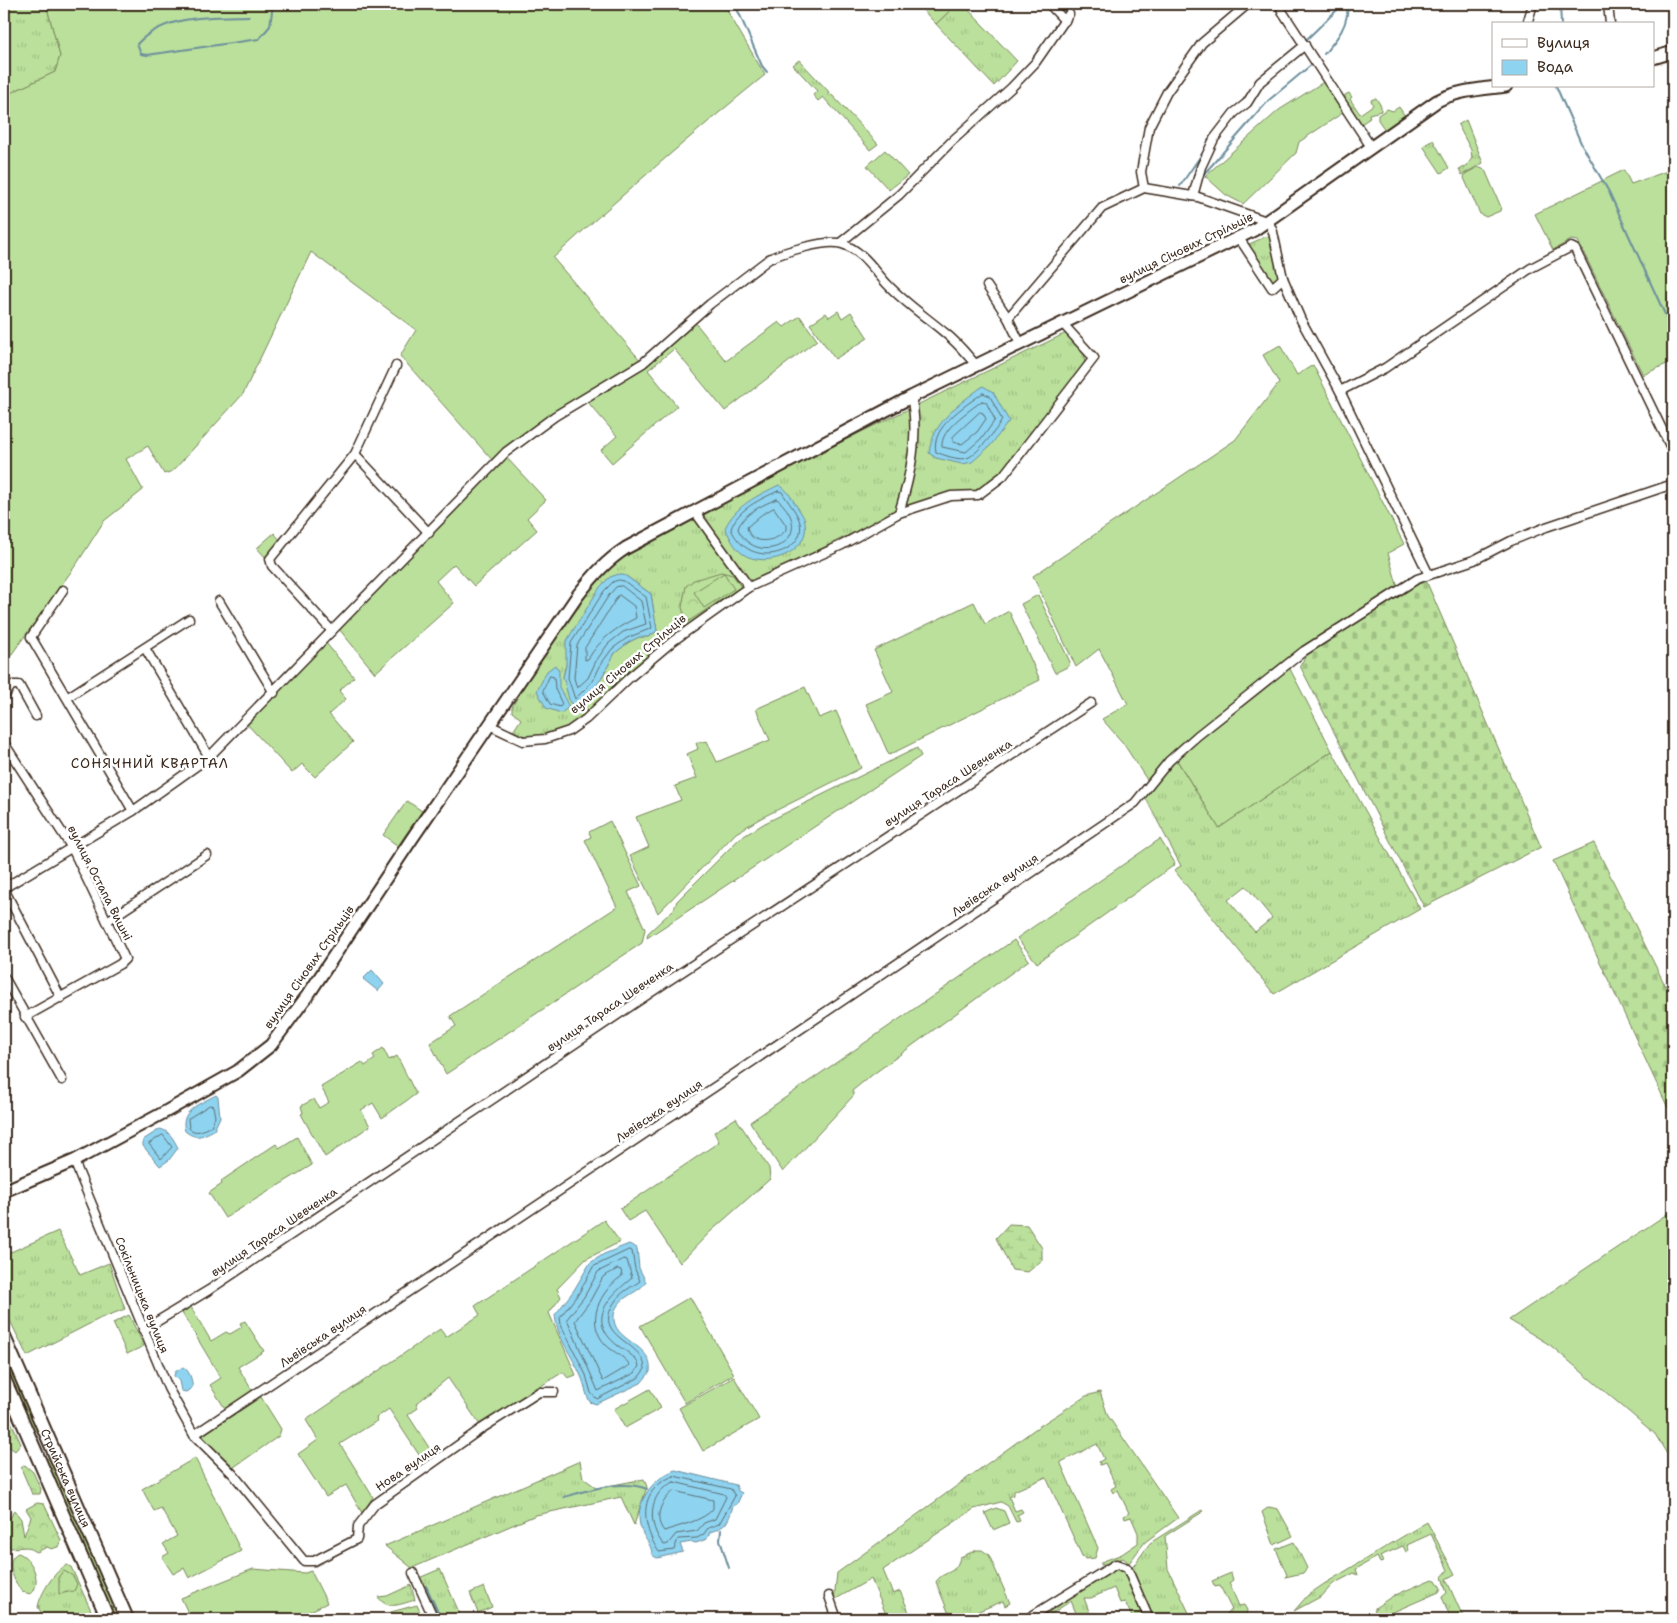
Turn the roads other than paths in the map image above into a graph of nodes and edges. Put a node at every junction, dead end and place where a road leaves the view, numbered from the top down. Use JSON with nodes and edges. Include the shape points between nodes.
{"nodes":[{"id":1,"x":1049,"y":4,"type":"edge"},
{"id":2,"x":1248,"y":4,"type":"edge"},
{"id":3,"x":1280,"y":4,"type":"edge"},
{"id":4,"x":1533,"y":4,"type":"edge"},
{"id":5,"x":1608,"y":4,"type":"edge"},
{"id":6,"x":1528,"y":22,"type":"edge"},
{"id":7,"x":1610,"y":22,"type":"edge"},
{"id":8,"x":1305,"y":45,"type":"junction"},
{"id":9,"x":1673,"y":52,"type":"edge"},
{"id":10,"x":1654,"y":58,"type":"edge"},
{"id":11,"x":1494,"y":88,"type":"edge"},
{"id":12,"x":1371,"y":147,"type":"junction"},
{"id":13,"x":1144,"y":188,"type":"junction"},
{"id":14,"x":1194,"y":196,"type":"junction"},
{"id":15,"x":1269,"y":222,"type":"junction"},
{"id":16,"x":1239,"y":238,"type":"junction"},
{"id":17,"x":840,"y":243,"type":"junction"},
{"id":18,"x":1283,"y":278,"type":"junction"},
{"id":19,"x":987,"y":286,"type":"dead end"},
{"id":20,"x":1008,"y":318,"type":"junction"},
{"id":21,"x":1063,"y":324,"type":"junction"},
{"id":22,"x":1022,"y":344,"type":"junction"},
{"id":23,"x":396,"y":366,"type":"dead end"},
{"id":24,"x":977,"y":366,"type":"junction"},
{"id":25,"x":1340,"y":392,"type":"junction"},
{"id":26,"x":911,"y":397,"type":"junction"},
{"id":27,"x":1673,"y":452,"type":"edge"},
{"id":28,"x":355,"y":454,"type":"junction"},
{"id":29,"x":1673,"y":484,"type":"edge"},
{"id":30,"x":696,"y":512,"type":"junction"},
{"id":31,"x":899,"y":512,"type":"junction"},
{"id":32,"x":429,"y":533,"type":"junction"},
{"id":33,"x":1428,"y":573,"type":"junction"},
{"id":34,"x":749,"y":587,"type":"junction"},
{"id":35,"x":63,"y":590,"type":"dead end"},
{"id":36,"x":219,"y":601,"type":"dead end"},
{"id":37,"x":189,"y":619,"type":"dead end"},
{"id":38,"x":332,"y":631,"type":"junction"},
{"id":39,"x":145,"y":648,"type":"junction"},
{"id":40,"x":274,"y":693,"type":"junction"},
{"id":41,"x":4,"y":696,"type":"edge"},
{"id":42,"x":68,"y":697,"type":"junction"},
{"id":43,"x":1091,"y":703,"type":"dead end"},
{"id":44,"x":36,"y":716,"type":"dead end"},
{"id":45,"x":489,"y":725,"type":"junction"},
{"id":46,"x":4,"y":743,"type":"edge"},
{"id":47,"x":209,"y":757,"type":"junction"},
{"id":48,"x":133,"y":811,"type":"junction"},
{"id":49,"x":72,"y":848,"type":"junction"},
{"id":50,"x":207,"y":855,"type":"dead end"},
{"id":51,"x":4,"y":888,"type":"edge"},
{"id":52,"x":108,"y":921,"type":"junction"},
{"id":53,"x":4,"y":976,"type":"edge"},
{"id":54,"x":61,"y":998,"type":"junction"},
{"id":55,"x":25,"y":1017,"type":"junction"},
{"id":56,"x":62,"y":1080,"type":"dead end"},
{"id":57,"x":74,"y":1161,"type":"junction"},
{"id":58,"x":4,"y":1191,"type":"edge"},
{"id":59,"x":143,"y":1330,"type":"junction"},
{"id":60,"x":4,"y":1337,"type":"edge"},
{"id":61,"x":4,"y":1379,"type":"edge"},
{"id":62,"x":554,"y":1392,"type":"dead end"},
{"id":63,"x":194,"y":1435,"type":"junction"},
{"id":64,"x":51,"y":1444,"type":"junction"},
{"id":65,"x":36,"y":1451,"type":"junction"},
{"id":66,"x":413,"y":1573,"type":"dead end"},
{"id":67,"x":829,"y":1596,"type":"dead end"},
{"id":68,"x":108,"y":1619,"type":"edge"},
{"id":69,"x":127,"y":1619,"type":"edge"},
{"id":70,"x":434,"y":1619,"type":"edge"},
{"id":71,"x":837,"y":1619,"type":"edge"},
{"id":72,"x":1027,"y":1619,"type":"edge"},
{"id":73,"x":1149,"y":1619,"type":"edge"}],
"edges":[{"from":1,"to":17,"type":"street","via":[[1067,17],[1035,63],[899,196]]},
{"from":2,"to":13,"type":"street","via":[[1202,43],[1167,92],[1149,127],[1141,172]]},
{"from":3,"to":8,"type":"street"},
{"from":4,"to":6,"type":"street"},
{"from":5,"to":7,"type":"street"},
{"from":8,"to":12,"type":"street"},
{"from":8,"to":14,"type":"street","via":[[1260,82],[1247,103],[1234,113],[1214,139],[1201,167]]},
{"from":9,"to":10,"type":"street"},
{"from":11,"to":12,"type":"street","name":"вулиця Січових Стрільців","via":[[1447,96]]},
{"from":12,"to":15,"type":"street","name":"вулиця Січових Стрільців"},
{"from":13,"to":14,"type":"street"},
{"from":13,"to":20,"type":"street","via":[[1102,208]]},
{"from":14,"to":15,"type":"street"},
{"from":15,"to":16,"type":"street","name":"вулиця Січових Стрільців"},
{"from":15,"to":18,"type":"street"},
{"from":16,"to":18,"type":"street","via":[[1272,288]]},
{"from":16,"to":21,"type":"street","name":"вулиця Січових Стрільців"},
{"from":17,"to":24,"type":"street","via":[[862,256],[887,284],[930,323],[946,333]]},
{"from":17,"to":32,"type":"street","via":[[790,250],[768,259],[710,304],[643,363],[555,416],[506,452]]},
{"from":18,"to":25,"type":"street","via":[[1301,320]]},
{"from":19,"to":20,"type":"street"},
{"from":20,"to":22,"type":"street"},
{"from":21,"to":22,"type":"street","name":"вулиця Січових Стрільців"},
{"from":21,"to":31,"type":"street","name":"вулиця Січових Стрільців","via":[[1094,358],[1003,476],[978,495],[950,496]]},
{"from":22,"to":24,"type":"street","name":"вулиця Січових Стрільців"},
{"from":23,"to":28,"type":"street"},
{"from":24,"to":26,"type":"street","name":"вулиця Січових Стрільців"},
{"from":25,"to":27,"type":"street","via":[[1385,368],[1531,268],[1570,247],[1575,249]]},
{"from":25,"to":33,"type":"street"},
{"from":26,"to":30,"type":"street","name":"вулиця Січових Стрільців"},
{"from":26,"to":31,"type":"street","via":[[916,416],[908,484]]},
{"from":28,"to":32,"type":"street"},
{"from":28,"to":38,"type":"street","via":[[270,559],[272,566]]},
{"from":29,"to":33,"type":"street","name":"Львівська вулиця","via":[[1568,519],[1511,541],[1474,560]]},
{"from":30,"to":34,"type":"street"},
{"from":30,"to":45,"type":"street","name":"вулиця Січових Стрільців","via":[[626,548],[598,569]]},
{"from":31,"to":34,"type":"street","name":"вулиця Січових Стрільців","via":[[842,545]]},
{"from":32,"to":38,"type":"street"},
{"from":33,"to":63,"type":"street","name":"Львівська вулиця","via":[[1304,652],[1176,754],[1135,803]]},
{"from":34,"to":45,"type":"street","name":"вулиця Січових Стрільців","via":[[674,641],[569,731],[545,739],[523,741]]},
{"from":35,"to":42,"type":"street","via":[[31,637]]},
{"from":36,"to":40,"type":"street"},
{"from":37,"to":39,"type":"street"},
{"from":38,"to":40,"type":"street"},
{"from":39,"to":42,"type":"street"},
{"from":39,"to":47,"type":"street"},
{"from":40,"to":47,"type":"street"},
{"from":41,"to":44,"type":"street","via":[[12,685],[19,685]]},
{"from":42,"to":48,"type":"street"},
{"from":43,"to":59,"type":"street","name":"вулиця Тараса Шевченка","via":[[665,983],[209,1290]]},
{"from":45,"to":57,"type":"street","name":"вулиця Січових Стрільців","via":[[271,1045],[238,1071]]},
{"from":46,"to":49,"type":"street","name":"вулиця Остапа Вишні"},
{"from":47,"to":48,"type":"street"},
{"from":48,"to":49,"type":"street"},
{"from":49,"to":51,"type":"street"},
{"from":49,"to":52,"type":"street","name":"вулиця Остапа Вишні"},
{"from":50,"to":52,"type":"street"},
{"from":51,"to":54,"type":"street"},
{"from":52,"to":54,"type":"street","name":"вулиця Остапа Вишні","via":[[125,958]]},
{"from":53,"to":55,"type":"street"},
{"from":54,"to":55,"type":"street"},
{"from":55,"to":56,"type":"street"},
{"from":57,"to":58,"type":"street","name":"вулиця Січових Стрільців"},
{"from":57,"to":59,"type":"street","name":"Сокільницька вулиця"},
{"from":59,"to":63,"type":"street","name":"Сокільницька вулиця","via":[[168,1388]]},
{"from":60,"to":64,"type":"main road","name":"Стрийська вулиця"},
{"from":61,"to":65,"type":"main road","name":"Стрийська вулиця"},
{"from":62,"to":63,"type":"street","name":"Нова вулиця","via":[[539,1392],[480,1429],[375,1504],[358,1526],[356,1539],[310,1562],[299,1558],[233,1474]]},
{"from":64,"to":65,"type":"main road"},
{"from":64,"to":69,"type":"main road","name":"Стрийська вулиця"},
{"from":65,"to":68,"type":"main road","name":"Стрийська вулиця"},
{"from":66,"to":70,"type":"street"},
{"from":67,"to":71,"type":"street"},
{"from":72,"to":73,"type":"street","via":[[1116,1564],[1127,1568]]}]}
